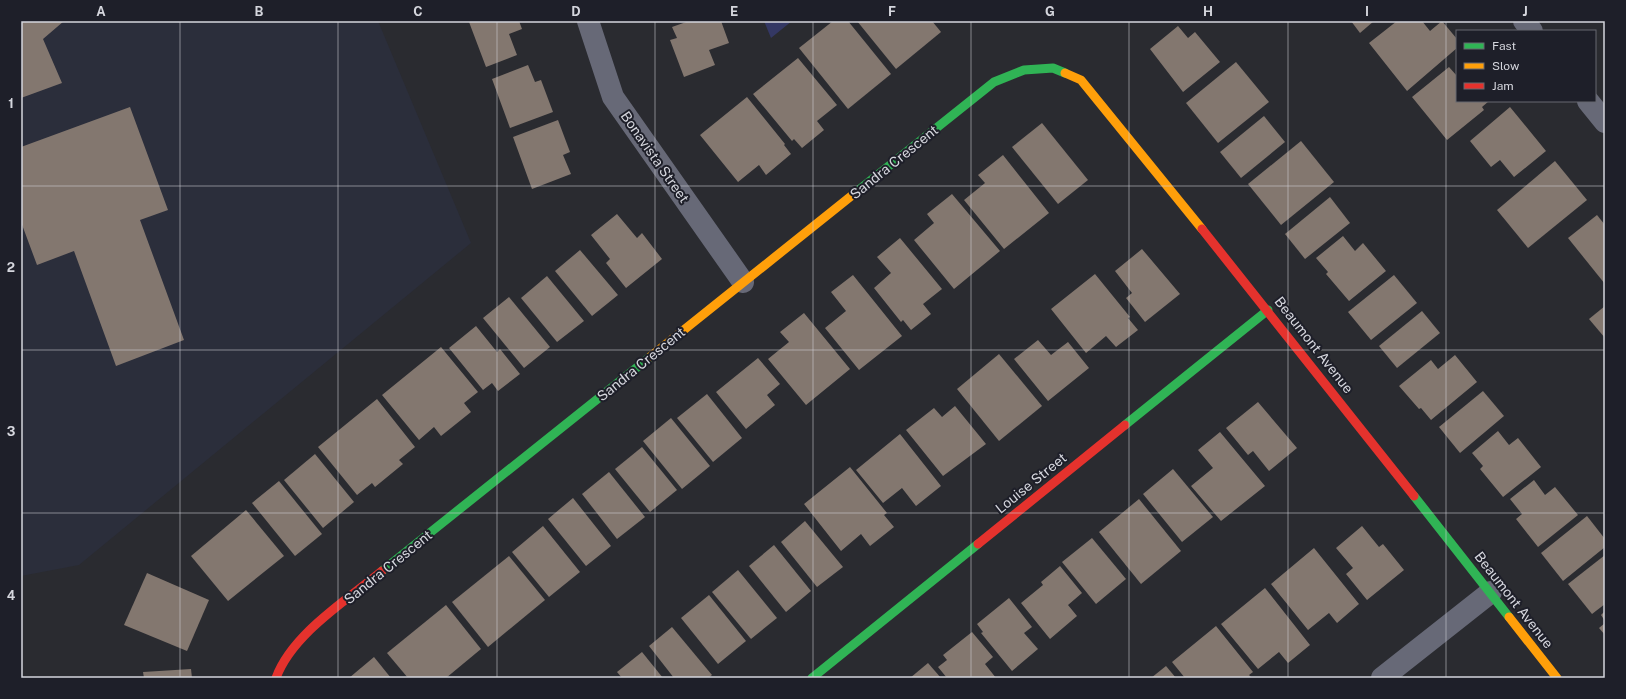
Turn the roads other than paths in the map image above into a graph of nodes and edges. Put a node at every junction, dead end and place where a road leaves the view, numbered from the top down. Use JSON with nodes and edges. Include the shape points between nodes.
{"nodes":[{"id":1,"x":588,"y":21,"type":"edge"},
{"id":2,"x":1524,"y":21,"type":"edge"},
{"id":3,"x":1531,"y":30,"type":"edge"},
{"id":4,"x":1024,"y":70,"type":"joint"},
{"id":5,"x":1589,"y":102,"type":"edge"},
{"id":6,"x":1605,"y":122,"type":"edge"},
{"id":7,"x":743,"y":282,"type":"junction"},
{"id":8,"x":1268,"y":310,"type":"junction"},
{"id":9,"x":1491,"y":592,"type":"junction"},
{"id":10,"x":276,"y":678,"type":"edge"},
{"id":11,"x":812,"y":678,"type":"edge"},
{"id":12,"x":1382,"y":678,"type":"edge"},
{"id":13,"x":1557,"y":678,"type":"edge"}],
"edges":[{"from":1,"to":7,"type":"street","name":"Bonavista Street","via":[[613,97]]},
{"from":2,"to":3,"type":"street"},
{"from":4,"to":7,"type":"street","name":"Sandra Crescent","via":[[994,82]]},
{"from":4,"to":8,"type":"street","name":"Beaumont Avenue","via":[[1053,68],[1081,80]]},
{"from":5,"to":6,"type":"street"},
{"from":7,"to":10,"type":"street","name":"Sandra Crescent","via":[[308,631],[280,667]]},
{"from":8,"to":9,"type":"street","name":"Beaumont Avenue"},
{"from":8,"to":11,"type":"street","name":"Louise Street"},
{"from":9,"to":12,"type":"street"},
{"from":9,"to":13,"type":"street","name":"Beaumont Avenue"}]}
